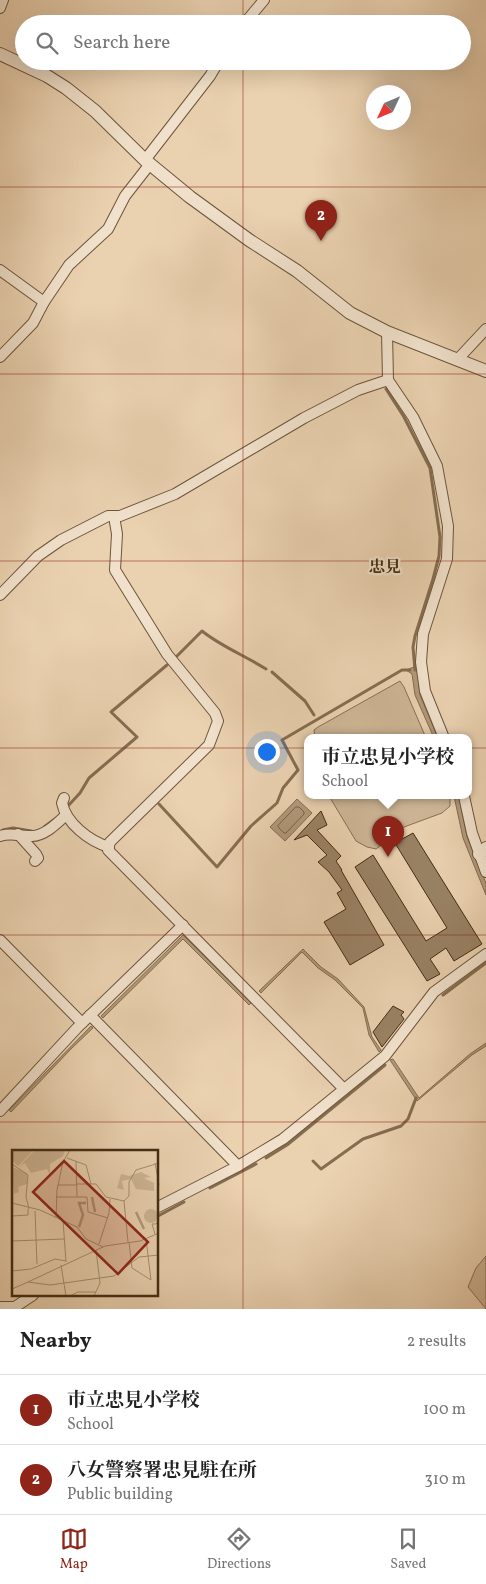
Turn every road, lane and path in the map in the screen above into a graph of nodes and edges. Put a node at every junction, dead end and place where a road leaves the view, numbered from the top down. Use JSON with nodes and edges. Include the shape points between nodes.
{"nodes":[{"id":1,"x":3,"y":0,"type":"edge"},
{"id":2,"x":264,"y":0,"type":"edge"},
{"id":3,"x":0,"y":8,"type":"edge"},
{"id":4,"x":252,"y":15,"type":"edge"},
{"id":5,"x":0,"y":54,"type":"edge"},
{"id":6,"x":15,"y":61,"type":"edge"},
{"id":7,"x":34,"y":70,"type":"edge"},
{"id":8,"x":214,"y":70,"type":"edge"},
{"id":9,"x":147,"y":162,"type":"junction"},
{"id":10,"x":0,"y":270,"type":"edge"},
{"id":11,"x":44,"y":302,"type":"junction"},
{"id":12,"x":486,"y":329,"type":"edge"},
{"id":13,"x":387,"y":332,"type":"junction"},
{"id":14,"x":0,"y":357,"type":"edge"},
{"id":15,"x":458,"y":359,"type":"junction"},
{"id":16,"x":486,"y":371,"type":"edge"},
{"id":17,"x":388,"y":380,"type":"junction"},
{"id":18,"x":114,"y":516,"type":"junction"},
{"id":19,"x":0,"y":595,"type":"edge"},
{"id":20,"x":442,"y":734,"type":"edge"},
{"id":21,"x":64,"y":798,"type":"dead end"},
{"id":22,"x":465,"y":799,"type":"edge"},
{"id":23,"x":66,"y":816,"type":"junction"},
{"id":24,"x":18,"y":834,"type":"junction"},
{"id":25,"x":0,"y":836,"type":"edge"},
{"id":26,"x":109,"y":847,"type":"junction"},
{"id":27,"x":482,"y":851,"type":"edge"},
{"id":28,"x":35,"y":861,"type":"dead end"},
{"id":29,"x":486,"y":872,"type":"edge"},
{"id":30,"x":183,"y":925,"type":"junction"},
{"id":31,"x":0,"y":940,"type":"edge"},
{"id":32,"x":486,"y":954,"type":"edge"},
{"id":33,"x":90,"y":1015,"type":"junction"},
{"id":34,"x":82,"y":1023,"type":"junction"},
{"id":35,"x":344,"y":1089,"type":"junction"},
{"id":36,"x":0,"y":1111,"type":"edge"},
{"id":37,"x":238,"y":1166,"type":"junction"},
{"id":38,"x":159,"y":1206,"type":"edge"},
{"id":39,"x":32,"y":1296,"type":"edge"},
{"id":40,"x":0,"y":1307,"type":"edge"}],
"edges":[{"from":1,"to":3,"type":"street"},
{"from":2,"to":4,"type":"street"},
{"from":5,"to":6,"type":"street"},
{"from":7,"to":9,"type":"street","via":[[66,88]]},
{"from":8,"to":9,"type":"street"},
{"from":9,"to":11,"type":"street","via":[[108,230],[69,265]]},
{"from":9,"to":13,"type":"street","via":[[213,215],[297,271],[350,313]]},
{"from":10,"to":11,"type":"street"},
{"from":11,"to":14,"type":"street","via":[[33,323]]},
{"from":12,"to":15,"type":"street"},
{"from":13,"to":15,"type":"street"},
{"from":13,"to":17,"type":"street"},
{"from":15,"to":16,"type":"street"},
{"from":17,"to":18,"type":"street","via":[[358,390],[304,418],[175,494]]},
{"from":17,"to":20,"type":"street","via":[[412,417],[437,466],[448,526],[447,559],[423,634],[421,662],[424,691]]},
{"from":18,"to":19,"type":"street","via":[[61,540],[38,556]]},
{"from":18,"to":26,"type":"street","via":[[117,534],[115,570],[167,654],[216,713],[218,721],[209,746],[110,842]]},
{"from":21,"to":23,"type":"street","via":[[62,803]]},
{"from":22,"to":27,"type":"street","via":[[472,833]]},
{"from":23,"to":24,"type":"street","via":[[39,835]]},
{"from":23,"to":26,"type":"street","via":[[83,833]]},
{"from":24,"to":25,"type":"street"},
{"from":24,"to":28,"type":"street","via":[[36,854],[38,858]]},
{"from":26,"to":30,"type":"street","via":[[108,850]]},
{"from":27,"to":29,"type":"street"},
{"from":30,"to":33,"type":"street"},
{"from":30,"to":35,"type":"street"},
{"from":31,"to":34,"type":"street"},
{"from":32,"to":35,"type":"street","via":[[434,992],[385,1056]]},
{"from":33,"to":34,"type":"street"},
{"from":33,"to":37,"type":"street"},
{"from":34,"to":36,"type":"street"},
{"from":35,"to":37,"type":"street","via":[[284,1139]]},
{"from":37,"to":38,"type":"street"},
{"from":39,"to":40,"type":"street","via":[[15,1307]]}]}
